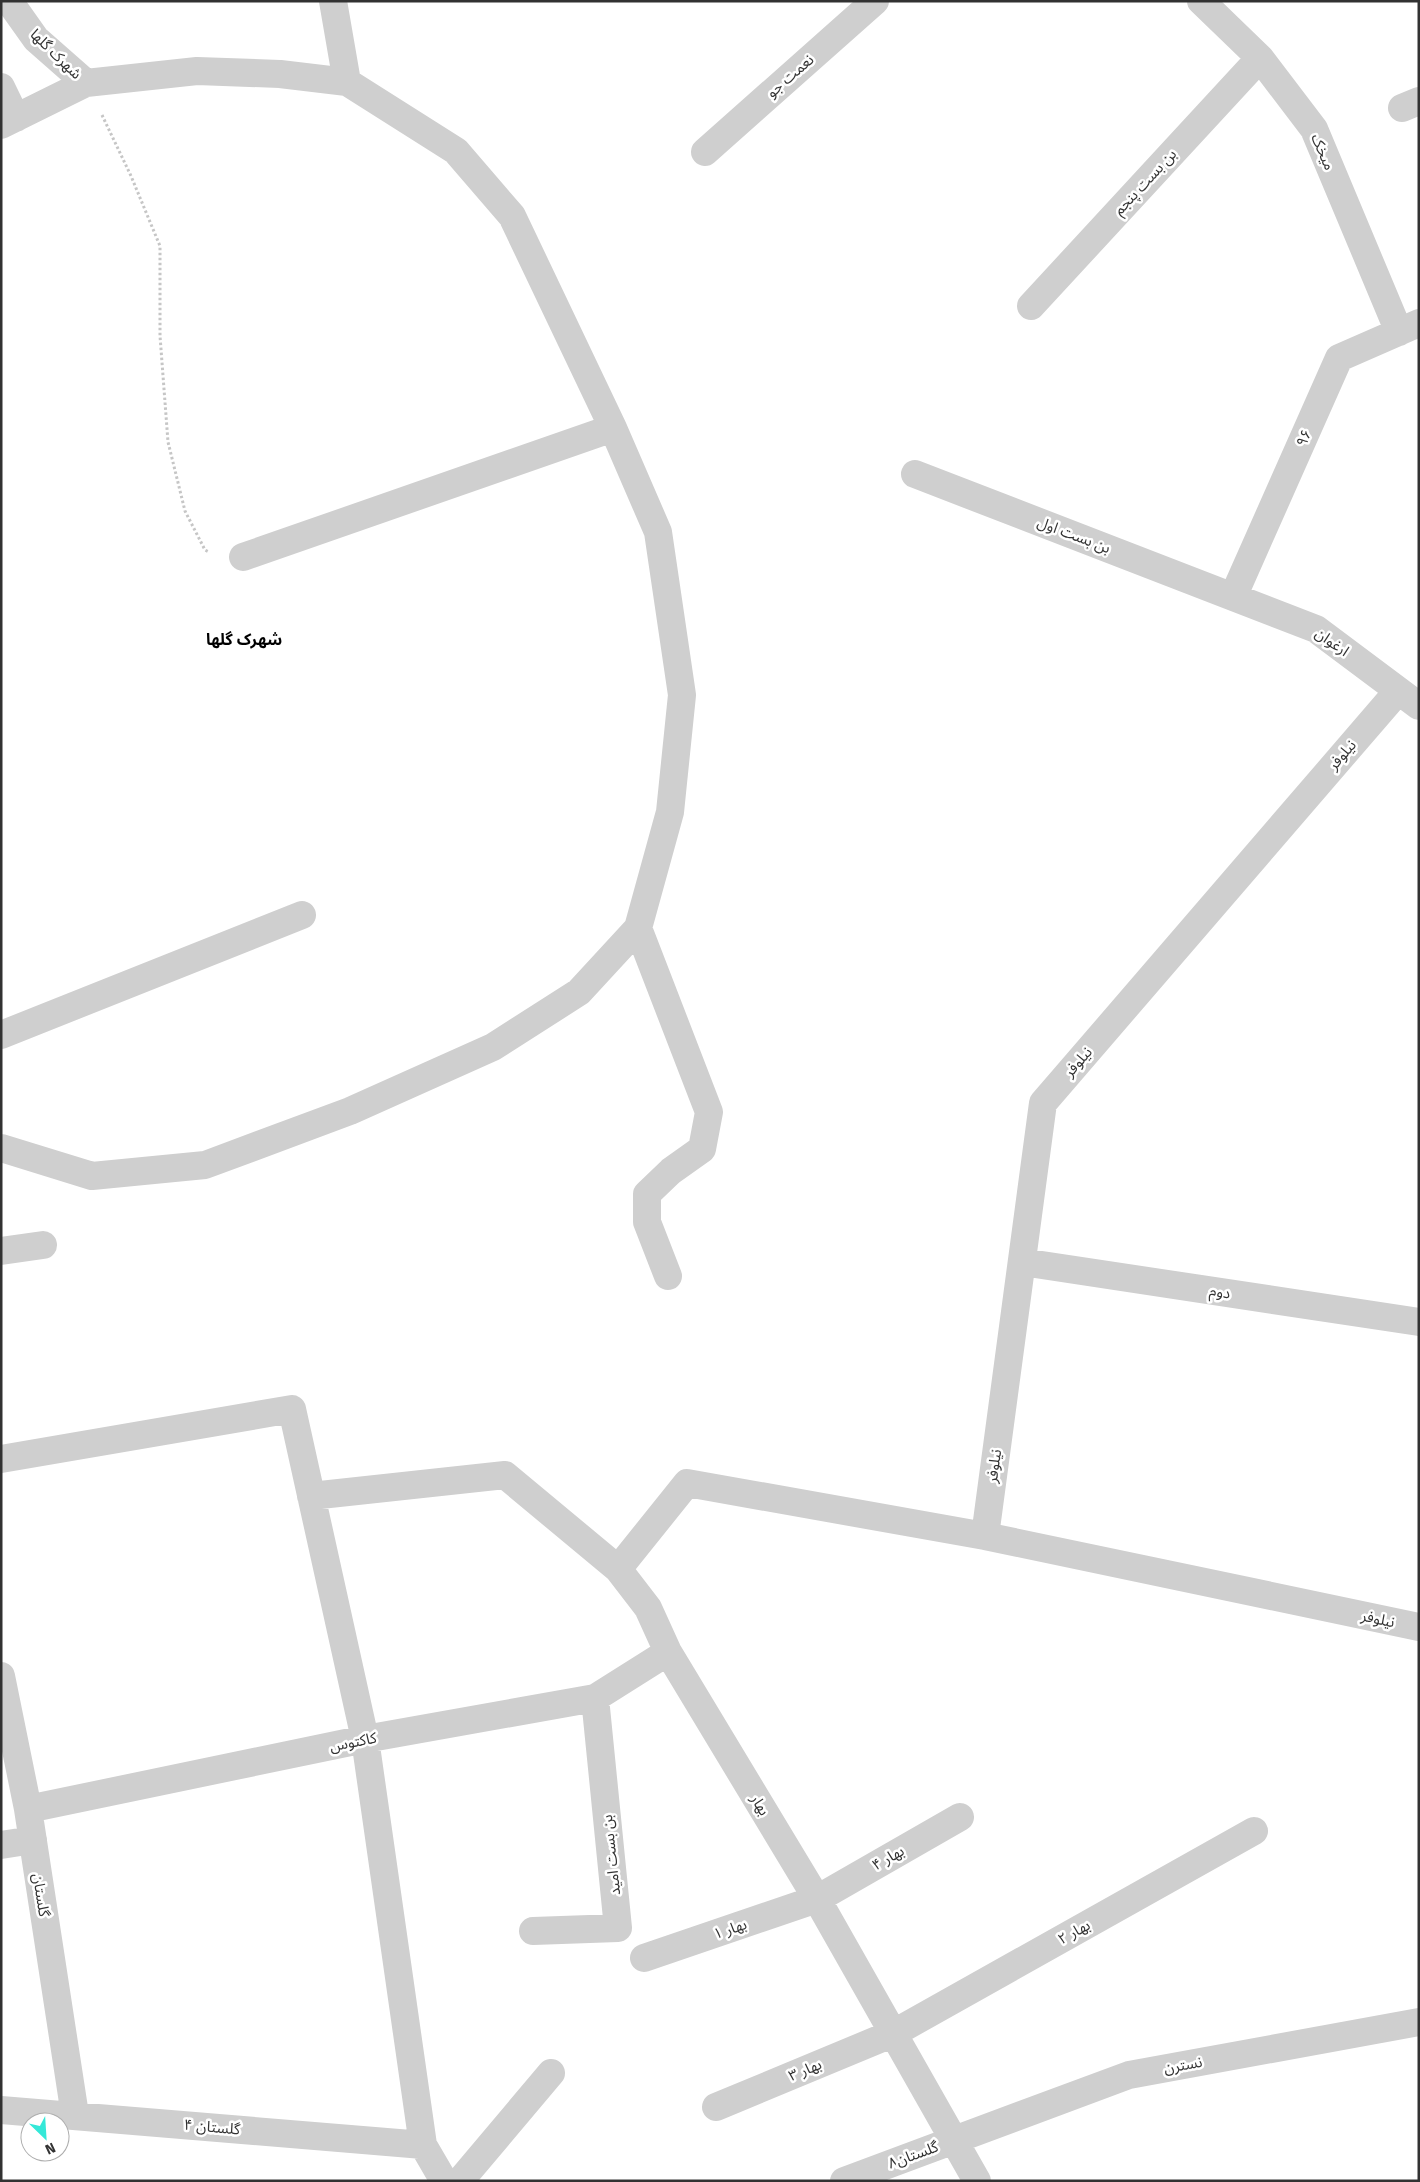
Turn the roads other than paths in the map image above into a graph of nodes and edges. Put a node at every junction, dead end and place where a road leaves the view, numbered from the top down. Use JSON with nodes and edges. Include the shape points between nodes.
{"nodes":[{"id":1,"x":8,"y":1,"type":"edge"},
{"id":2,"x":333,"y":1,"type":"edge"},
{"id":3,"x":876,"y":1,"type":"edge"},
{"id":4,"x":1201,"y":1,"type":"edge"},
{"id":5,"x":1260,"y":58,"type":"junction"},
{"id":6,"x":347,"y":82,"type":"junction"},
{"id":7,"x":86,"y":83,"type":"junction"},
{"id":8,"x":1,"y":87,"type":"edge"},
{"id":9,"x":8,"y":122,"type":"edge"},
{"id":10,"x":705,"y":152,"type":"dead end"},
{"id":11,"x":1031,"y":306,"type":"dead end"},
{"id":12,"x":1409,"y":327,"type":"edge"},
{"id":13,"x":613,"y":428,"type":"junction"},
{"id":14,"x":915,"y":474,"type":"dead end"},
{"id":15,"x":244,"y":557,"type":"road end"},
{"id":16,"x":1234,"y":597,"type":"junction"},
{"id":17,"x":1408,"y":698,"type":"edge"},
{"id":18,"x":302,"y":915,"type":"dead end"},
{"id":19,"x":638,"y":928,"type":"junction"},
{"id":20,"x":1,"y":1036,"type":"edge"},
{"id":21,"x":1,"y":1148,"type":"edge"},
{"id":22,"x":43,"y":1244,"type":"dead end"},
{"id":23,"x":1,"y":1251,"type":"edge"},
{"id":24,"x":1022,"y":1262,"type":"junction"},
{"id":25,"x":668,"y":1276,"type":"dead end"},
{"id":26,"x":1419,"y":1322,"type":"edge"},
{"id":27,"x":1,"y":1459,"type":"edge"},
{"id":28,"x":311,"y":1496,"type":"junction"},
{"id":29,"x":985,"y":1536,"type":"junction"},
{"id":30,"x":618,"y":1569,"type":"junction"},
{"id":31,"x":1419,"y":1628,"type":"edge"},
{"id":32,"x":668,"y":1652,"type":"junction"},
{"id":33,"x":1,"y":1676,"type":"edge"},
{"id":34,"x":595,"y":1698,"type":"junction"},
{"id":35,"x":365,"y":1739,"type":"junction"},
{"id":36,"x":28,"y":1809,"type":"junction"},
{"id":37,"x":960,"y":1817,"type":"dead end"},
{"id":38,"x":1254,"y":1831,"type":"dead end"},
{"id":39,"x":33,"y":1840,"type":"junction"},
{"id":40,"x":1,"y":1845,"type":"edge"},
{"id":41,"x":817,"y":1899,"type":"junction"},
{"id":42,"x":532,"y":1931,"type":"dead end"},
{"id":43,"x":644,"y":1958,"type":"dead end"},
{"id":44,"x":1419,"y":2022,"type":"edge"},
{"id":45,"x":894,"y":2033,"type":"junction"},
{"id":46,"x":551,"y":2073,"type":"dead end"},
{"id":47,"x":716,"y":2107,"type":"dead end"},
{"id":48,"x":1,"y":2110,"type":"edge"},
{"id":49,"x":75,"y":2115,"type":"junction"},
{"id":50,"x":955,"y":2140,"type":"junction"},
{"id":51,"x":423,"y":2145,"type":"junction"},
{"id":52,"x":444,"y":2181,"type":"edge"},
{"id":53,"x":460,"y":2181,"type":"edge"},
{"id":54,"x":844,"y":2181,"type":"edge"},
{"id":55,"x":977,"y":2181,"type":"edge"}],
"edges":[{"from":1,"to":7,"type":"street","name":"شهرک گلها","via":[[36,39]]},
{"from":2,"to":6,"type":"street"},
{"from":3,"to":10,"type":"street","name":"نعمت جو"},
{"from":4,"to":5,"type":"street","name":"میخک"},
{"from":5,"to":11,"type":"street","name":"بن بست پنجم"},
{"from":5,"to":12,"type":"street","name":"میخک","via":[[1314,129]]},
{"from":6,"to":7,"type":"street","via":[[280,74],[197,71]]},
{"from":6,"to":13,"type":"street","via":[[456,151],[512,216]]},
{"from":7,"to":9,"type":"street"},
{"from":8,"to":9,"type":"street"},
{"from":12,"to":16,"type":"street","name":"۹۶","via":[[1339,358]]},
{"from":13,"to":15,"type":"street"},
{"from":13,"to":19,"type":"street","via":[[658,532],[682,695],[670,812]]},
{"from":14,"to":16,"type":"street","name":"بن بست اول"},
{"from":16,"to":17,"type":"street","name":"ارغوان","via":[[1316,629]]},
{"from":17,"to":24,"type":"street","name":"نیلوفر","via":[[1043,1103]]},
{"from":18,"to":20,"type":"street"},
{"from":19,"to":21,"type":"street","via":[[579,992],[493,1047],[350,1111],[205,1165],[92,1176]]},
{"from":19,"to":25,"type":"street","via":[[709,1112],[702,1149],[671,1171],[647,1194],[648,1222]]},
{"from":22,"to":23,"type":"street"},
{"from":24,"to":26,"type":"street","name":"دوم"},
{"from":24,"to":29,"type":"street","name":"نیلوفر"},
{"from":27,"to":28,"type":"street","via":[[292,1409]]},
{"from":28,"to":30,"type":"street","name":"بهار","via":[[505,1475]]},
{"from":28,"to":35,"type":"street"},
{"from":29,"to":30,"type":"street","name":"نیلوفر","via":[[687,1483]]},
{"from":29,"to":31,"type":"street","name":"نیلوفر"},
{"from":30,"to":32,"type":"street","name":"بهار","via":[[648,1608]]},
{"from":32,"to":34,"type":"street","name":"کاکتوس"},
{"from":32,"to":41,"type":"street","name":"بهار"},
{"from":33,"to":36,"type":"street","name":"گلستان"},
{"from":34,"to":35,"type":"street","name":"کاکتوس"},
{"from":34,"to":42,"type":"street","name":"بن بست امید","via":[[618,1928]]},
{"from":35,"to":36,"type":"street","name":"کاکتوس"},
{"from":35,"to":51,"type":"street"},
{"from":36,"to":39,"type":"street","name":"گلستان"},
{"from":37,"to":41,"type":"street","name":"بهار ۴"},
{"from":38,"to":45,"type":"street","name":"بهار ۲"},
{"from":39,"to":40,"type":"street"},
{"from":39,"to":49,"type":"street","name":"گلستان"},
{"from":41,"to":43,"type":"street","name":"بهار ۱"},
{"from":41,"to":45,"type":"street","name":"بهار"},
{"from":44,"to":50,"type":"street","name":"نسترن","via":[[1129,2075]]},
{"from":45,"to":47,"type":"street","name":"بهار ۳"},
{"from":45,"to":50,"type":"street","name":"بهار"},
{"from":46,"to":53,"type":"street"},
{"from":48,"to":49,"type":"street","name":"گلستان ۴"},
{"from":49,"to":51,"type":"street","name":"گلستان ۴"},
{"from":50,"to":54,"type":"street","name":"گلستان۸"},
{"from":50,"to":55,"type":"street","name":"بهار"},
{"from":51,"to":52,"type":"street"}]}
